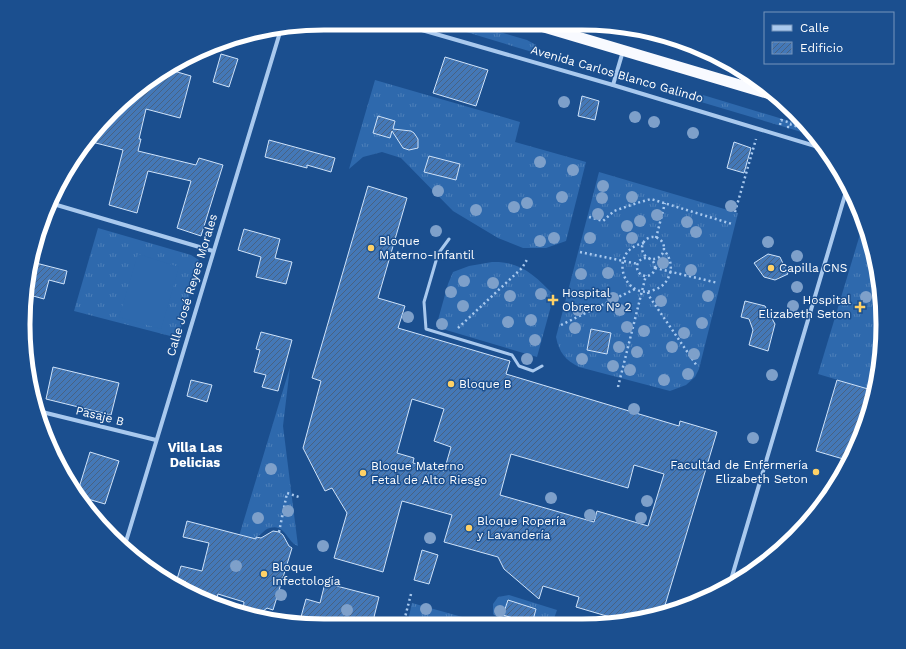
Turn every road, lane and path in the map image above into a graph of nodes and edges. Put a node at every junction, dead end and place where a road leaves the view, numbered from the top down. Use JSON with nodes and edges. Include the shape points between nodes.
{"nodes":[{"id":1,"x":422,"y":30,"type":"edge"},
{"id":2,"x":554,"y":30,"type":"edge"},
{"id":3,"x":279,"y":34,"type":"edge"},
{"id":4,"x":623,"y":50,"type":"junction"},
{"id":5,"x":613,"y":85,"type":"junction"},
{"id":6,"x":762,"y":91,"type":"edge"},
{"id":7,"x":758,"y":129,"type":"junction"},
{"id":8,"x":816,"y":146,"type":"edge"},
{"id":9,"x":846,"y":193,"type":"edge"},
{"id":10,"x":665,"y":203,"type":"junction"},
{"id":11,"x":55,"y":205,"type":"edge"},
{"id":12,"x":735,"y":212,"type":"dead end"},
{"id":13,"x":590,"y":217,"type":"dead end"},
{"id":14,"x":732,"y":224,"type":"dead end"},
{"id":15,"x":656,"y":238,"type":"junction"},
{"id":16,"x":449,"y":239,"type":"dead end"},
{"id":17,"x":644,"y":243,"type":"junction"},
{"id":18,"x":664,"y":250,"type":"junction"},
{"id":19,"x":213,"y":251,"type":"junction"},
{"id":20,"x":580,"y":252,"type":"dead end"},
{"id":21,"x":528,"y":258,"type":"dead end"},
{"id":22,"x":649,"y":258,"type":"junction"},
{"id":23,"x":623,"y":261,"type":"junction"},
{"id":24,"x":638,"y":264,"type":"junction"},
{"id":25,"x":655,"y":268,"type":"junction"},
{"id":26,"x":670,"y":272,"type":"junction"},
{"id":27,"x":646,"y":276,"type":"junction"},
{"id":28,"x":718,"y":282,"type":"dead end"},
{"id":29,"x":635,"y":289,"type":"junction"},
{"id":30,"x":642,"y":291,"type":"junction"},
{"id":31,"x":648,"y":292,"type":"junction"},
{"id":32,"x":561,"y":325,"type":"dead end"},
{"id":33,"x":449,"y":337,"type":"junction"},
{"id":34,"x":542,"y":366,"type":"dead end"},
{"id":35,"x":697,"y":366,"type":"dead end"},
{"id":36,"x":618,"y":387,"type":"dead end"},
{"id":37,"x":44,"y":412,"type":"edge"},
{"id":38,"x":156,"y":440,"type":"junction"},
{"id":39,"x":299,"y":496,"type":"dead end"},
{"id":40,"x":279,"y":532,"type":"dead end"},
{"id":41,"x":126,"y":542,"type":"edge"},
{"id":42,"x":731,"y":578,"type":"edge"},
{"id":43,"x":411,"y":594,"type":"dead end"},
{"id":44,"x":405,"y":619,"type":"edge"}],
"edges":[{"from":1,"to":5,"type":"street","name":"Avenida Carlos Blanco Galindo"},
{"from":2,"to":4,"type":"highway","name":"Avenida Carlos Blanco Galindo"},
{"from":3,"to":19,"type":"street","name":"Calle José Reyes Morales"},
{"from":4,"to":5,"type":"street"},
{"from":4,"to":6,"type":"highway","name":"Avenida Carlos Blanco Galindo"},
{"from":5,"to":7,"type":"street","name":"Avenida Carlos Blanco Galindo"},
{"from":7,"to":8,"type":"street","name":"Avenida Carlos Blanco Galindo"},
{"from":7,"to":12,"type":"path"},
{"from":9,"to":42,"type":"street"},
{"from":10,"to":13,"type":"path","via":[[652,199],[614,211],[603,221]]},
{"from":10,"to":14,"type":"path"},
{"from":10,"to":15,"type":"path"},
{"from":11,"to":19,"type":"street"},
{"from":15,"to":17,"type":"path","via":[[648,238]]},
{"from":15,"to":18,"type":"path","via":[[663,244]]},
{"from":16,"to":33,"type":"lane","via":[[438,254],[424,302],[426,330]]},
{"from":17,"to":22,"type":"path","via":[[643,252]]},
{"from":17,"to":23,"type":"path","via":[[632,248]]},
{"from":18,"to":22,"type":"path","via":[[657,258]]},
{"from":18,"to":26,"type":"path","via":[[671,264]]},
{"from":19,"to":38,"type":"street","name":"Calle José Reyes Morales"},
{"from":20,"to":23,"type":"path"},
{"from":21,"to":33,"type":"path","via":[[522,268]]},
{"from":22,"to":24,"type":"path","via":[[642,259]]},
{"from":22,"to":25,"type":"path","via":[[654,262]]},
{"from":23,"to":24,"type":"path"},
{"from":23,"to":29,"type":"path","via":[[623,274]]},
{"from":24,"to":27,"type":"path","via":[[640,273]]},
{"from":25,"to":26,"type":"path"},
{"from":25,"to":27,"type":"path"},
{"from":26,"to":28,"type":"path"},
{"from":26,"to":31,"type":"path","via":[[661,287]]},
{"from":27,"to":30,"type":"path"},
{"from":29,"to":30,"type":"path"},
{"from":29,"to":32,"type":"path"},
{"from":30,"to":31,"type":"path"},
{"from":30,"to":36,"type":"path"},
{"from":31,"to":35,"type":"path"},
{"from":33,"to":34,"type":"lane","via":[[512,355],[519,366],[532,371]]},
{"from":37,"to":38,"type":"street","name":"Pasaje B"},
{"from":38,"to":41,"type":"street","name":"Calle José Reyes Morales"},
{"from":39,"to":40,"type":"path","via":[[286,494]]},
{"from":43,"to":44,"type":"path"}]}
